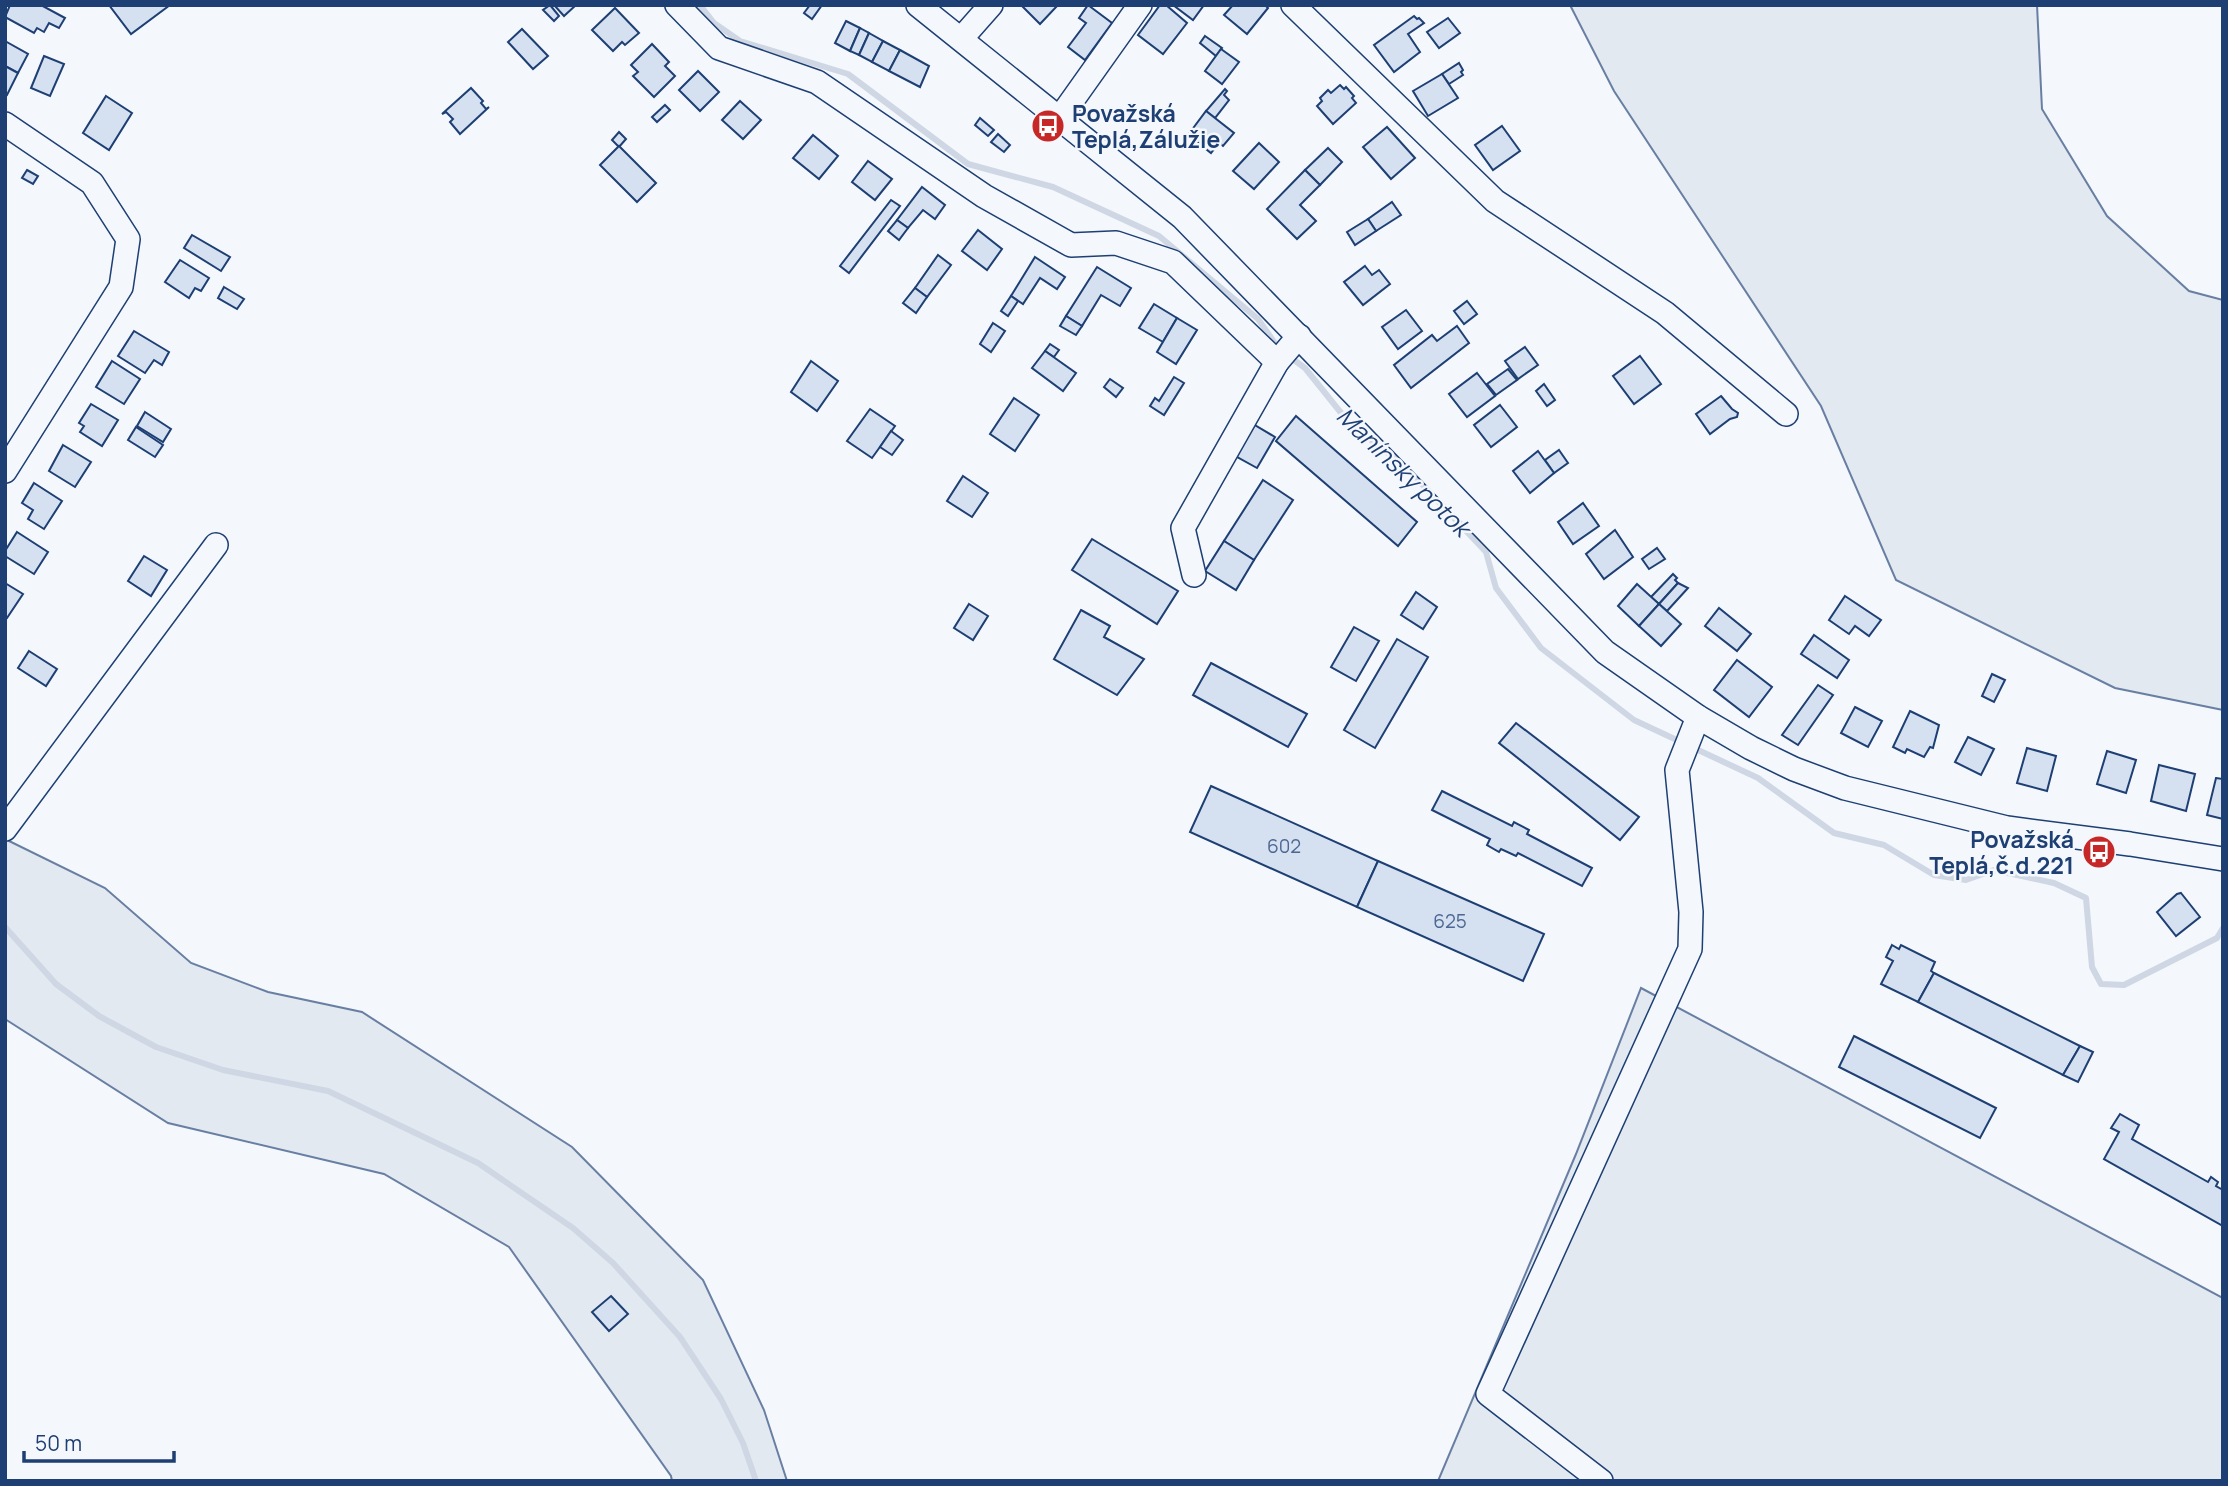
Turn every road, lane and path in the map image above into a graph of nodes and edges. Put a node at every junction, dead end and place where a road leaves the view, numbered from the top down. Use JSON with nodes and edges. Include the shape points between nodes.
{"nodes":[{"id":1,"x":677,"y":5,"type":"edge"},
{"id":2,"x":918,"y":5,"type":"edge"},
{"id":3,"x":991,"y":5,"type":"edge"},
{"id":4,"x":1140,"y":5,"type":"edge"},
{"id":5,"x":1293,"y":5,"type":"edge"},
{"id":6,"x":961,"y":39,"type":"junction"},
{"id":7,"x":1059,"y":119,"type":"junction"},
{"id":8,"x":5,"y":124,"type":"edge"},
{"id":9,"x":1299,"y":336,"type":"junction"},
{"id":10,"x":1277,"y":362,"type":"junction"},
{"id":11,"x":1786,"y":414,"type":"dead end"},
{"id":12,"x":5,"y":471,"type":"edge"},
{"id":13,"x":216,"y":545,"type":"dead end"},
{"id":14,"x":1194,"y":575,"type":"dead end"},
{"id":15,"x":1691,"y":735,"type":"junction"},
{"id":16,"x":5,"y":830,"type":"edge"},
{"id":17,"x":2223,"y":859,"type":"edge"},
{"id":18,"x":1601,"y":1481,"type":"edge"}],
"edges":[{"from":1,"to":10,"type":"street","via":[[719,48],[817,82],[984,196],[1071,245],[1116,243],[1173,262]]},
{"from":2,"to":6,"type":"street"},
{"from":3,"to":6,"type":"street"},
{"from":4,"to":7,"type":"street"},
{"from":5,"to":11,"type":"street","via":[[1494,201],[1665,313]]},
{"from":6,"to":7,"type":"street"},
{"from":7,"to":9,"type":"street","via":[[1182,217]]},
{"from":8,"to":12,"type":"street","via":[[92,183],[128,239],[121,287]]},
{"from":9,"to":10,"type":"street"},
{"from":9,"to":15,"type":"street"},
{"from":10,"to":14,"type":"street","via":[[1183,528]]},
{"from":13,"to":16,"type":"street"},
{"from":15,"to":17,"type":"street","via":[[1751,748],[1845,788],[2007,828]]},
{"from":15,"to":18,"type":"street","via":[[1677,770],[1691,912],[1690,949],[1488,1394]]}]}
